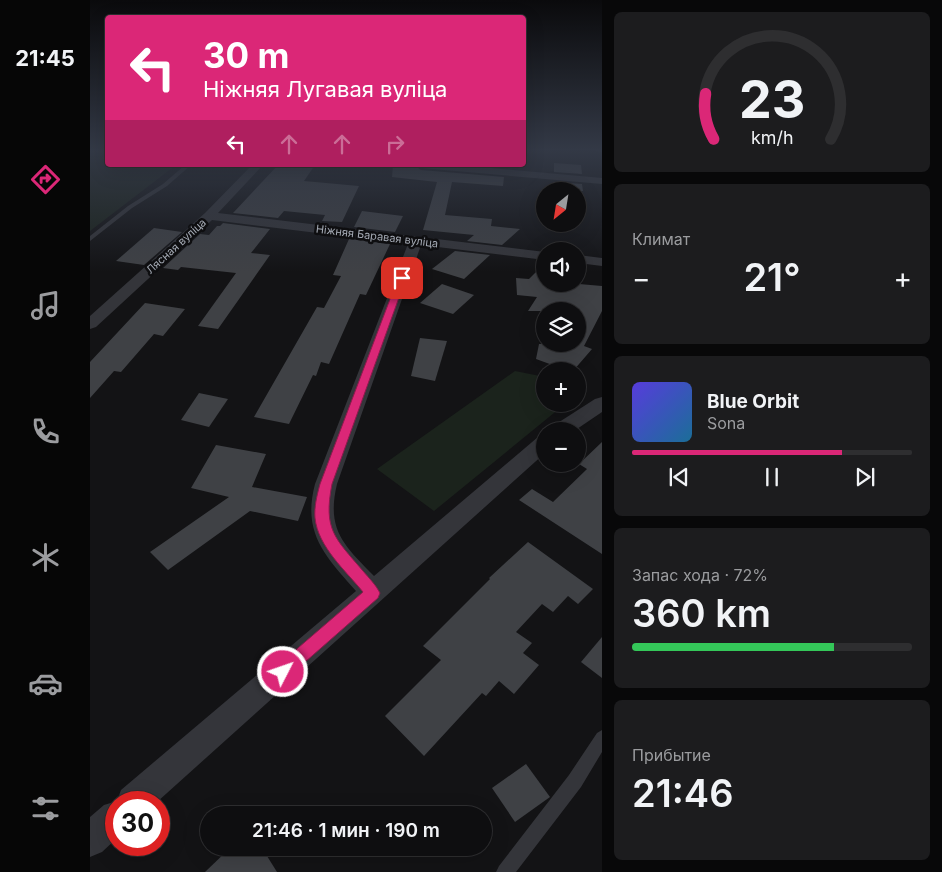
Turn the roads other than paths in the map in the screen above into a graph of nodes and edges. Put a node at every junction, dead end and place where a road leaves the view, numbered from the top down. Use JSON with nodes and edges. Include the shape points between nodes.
{"nodes":[{"id":1,"x":156,"y":191,"type":"edge"},
{"id":2,"x":233,"y":191,"type":"edge"},
{"id":3,"x":209,"y":216,"type":"junction"},
{"id":4,"x":90,"y":239,"type":"edge"},
{"id":5,"x":416,"y":241,"type":"junction"},
{"id":6,"x":536,"y":255,"type":"edge"},
{"id":7,"x":586,"y":261,"type":"edge"},
{"id":8,"x":602,"y":262,"type":"edge"},
{"id":9,"x":90,"y":324,"type":"edge"},
{"id":10,"x":602,"y":404,"type":"edge"},
{"id":11,"x":574,"y":422,"type":"edge"},
{"id":12,"x":536,"y":450,"type":"edge"},
{"id":13,"x":373,"y":593,"type":"junction"},
{"id":14,"x":602,"y":738,"type":"edge"},
{"id":15,"x":146,"y":791,"type":"edge"},
{"id":16,"x":105,"y":827,"type":"edge"},
{"id":17,"x":90,"y":840,"type":"edge"},
{"id":18,"x":505,"y":872,"type":"edge"}],
"edges":[{"from":1,"to":4,"type":"lane"},
{"from":2,"to":3,"type":"street","name":"Лясная вуліца"},
{"from":3,"to":5,"type":"street","name":"Ніжняя Баравая вуліца"},
{"from":3,"to":9,"type":"street","name":"Лясная вуліца"},
{"from":5,"to":6,"type":"street","name":"Ніжняя Баравая вуліца"},
{"from":5,"to":13,"type":"street","via":[[326,484],[322,503],[326,534]]},
{"from":7,"to":8,"type":"street"},
{"from":10,"to":11,"type":"street"},
{"from":12,"to":13,"type":"street"},
{"from":13,"to":15,"type":"street"},
{"from":14,"to":18,"type":"lane","via":[[575,781]]},
{"from":16,"to":17,"type":"street"}]}
